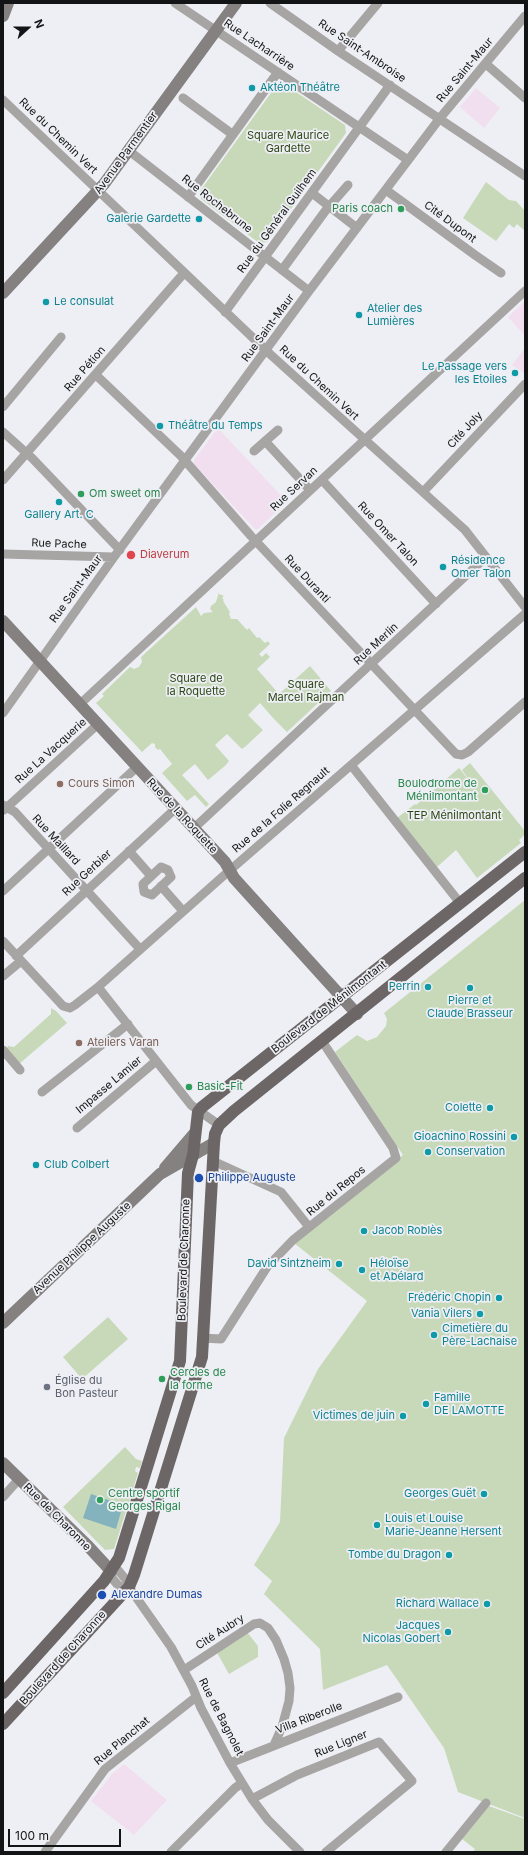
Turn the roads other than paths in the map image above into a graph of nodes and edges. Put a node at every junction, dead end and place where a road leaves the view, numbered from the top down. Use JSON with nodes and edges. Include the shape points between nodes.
{"nodes":[{"id":1,"x":8,"y":3,"type":"edge"},
{"id":2,"x":175,"y":3,"type":"edge"},
{"id":3,"x":236,"y":3,"type":"edge"},
{"id":4,"x":270,"y":3,"type":"edge"},
{"id":5,"x":378,"y":3,"type":"edge"},
{"id":6,"x":3,"y":16,"type":"edge"},
{"id":7,"x":525,"y":16,"type":"edge"},
{"id":8,"x":216,"y":30,"type":"junction"},
{"id":9,"x":338,"y":51,"type":"junction"},
{"id":10,"x":486,"y":64,"type":"junction"},
{"id":11,"x":278,"y":72,"type":"junction"},
{"id":12,"x":390,"y":85,"type":"junction"},
{"id":13,"x":184,"y":98,"type":"dead end"},
{"id":14,"x":525,"y":98,"type":"edge"},
{"id":15,"x":3,"y":100,"type":"edge"},
{"id":16,"x":440,"y":118,"type":"junction"},
{"id":17,"x":359,"y":127,"type":"junction"},
{"id":18,"x":232,"y":134,"type":"junction"},
{"id":19,"x":128,"y":150,"type":"junction"},
{"id":20,"x":408,"y":160,"type":"junction"},
{"id":21,"x":525,"y":176,"type":"edge"},
{"id":22,"x":348,"y":185,"type":"dead end"},
{"id":23,"x":386,"y":190,"type":"junction"},
{"id":24,"x":98,"y":191,"type":"junction"},
{"id":25,"x":312,"y":193,"type":"junction"},
{"id":26,"x":188,"y":197,"type":"junction"},
{"id":27,"x":329,"y":206,"type":"junction"},
{"id":28,"x":357,"y":228,"type":"junction"},
{"id":29,"x":265,"y":257,"type":"junction"},
{"id":30,"x":282,"y":270,"type":"junction"},
{"id":31,"x":184,"y":273,"type":"junction"},
{"id":32,"x":501,"y":273,"type":"dead end"},
{"id":33,"x":309,"y":291,"type":"junction"},
{"id":34,"x":525,"y":291,"type":"edge"},
{"id":35,"x":3,"y":293,"type":"edge"},
{"id":36,"x":225,"y":312,"type":"junction"},
{"id":37,"x":61,"y":337,"type":"dead end"},
{"id":38,"x":266,"y":350,"type":"junction"},
{"id":39,"x":96,"y":375,"type":"junction"},
{"id":40,"x":525,"y":384,"type":"edge"},
{"id":41,"x":3,"y":407,"type":"edge"},
{"id":42,"x":278,"y":430,"type":"dead end"},
{"id":43,"x":3,"y":432,"type":"edge"},
{"id":44,"x":364,"y":440,"type":"junction"},
{"id":45,"x":265,"y":441,"type":"junction"},
{"id":46,"x":254,"y":450,"type":"dead end"},
{"id":47,"x":27,"y":453,"type":"junction"},
{"id":48,"x":185,"y":462,"type":"junction"},
{"id":49,"x":3,"y":480,"type":"edge"},
{"id":50,"x":322,"y":480,"type":"junction"},
{"id":51,"x":310,"y":490,"type":"junction"},
{"id":52,"x":423,"y":492,"type":"junction"},
{"id":53,"x":256,"y":541,"type":"junction"},
{"id":54,"x":3,"y":554,"type":"edge"},
{"id":55,"x":117,"y":554,"type":"junction"},
{"id":56,"x":486,"y":557,"type":"junction"},
{"id":57,"x":436,"y":604,"type":"junction"},
{"id":58,"x":525,"y":607,"type":"edge"},
{"id":59,"x":525,"y":614,"type":"edge"},
{"id":60,"x":3,"y":621,"type":"edge"},
{"id":61,"x":40,"y":661,"type":"junction"},
{"id":62,"x":371,"y":665,"type":"junction"},
{"id":63,"x":525,"y":702,"type":"edge"},
{"id":64,"x":79,"y":705,"type":"junction"},
{"id":65,"x":414,"y":710,"type":"junction"},
{"id":66,"x":3,"y":713,"type":"edge"},
{"id":67,"x":97,"y":725,"type":"junction"},
{"id":68,"x":351,"y":765,"type":"junction"},
{"id":69,"x":137,"y":767,"type":"junction"},
{"id":70,"x":4,"y":808,"type":"edge"},
{"id":71,"x":175,"y":809,"type":"junction"},
{"id":72,"x":193,"y":829,"type":"junction"},
{"id":73,"x":48,"y":848,"type":"junction"},
{"id":74,"x":129,"y":851,"type":"junction"},
{"id":75,"x":525,"y":852,"type":"edge"},
{"id":76,"x":230,"y":870,"type":"junction"},
{"id":77,"x":151,"y":876,"type":"junction"},
{"id":78,"x":525,"y":878,"type":"edge"},
{"id":79,"x":161,"y":886,"type":"junction"},
{"id":80,"x":86,"y":890,"type":"junction"},
{"id":81,"x":3,"y":891,"type":"edge"},
{"id":82,"x":460,"y":903,"type":"junction"},
{"id":83,"x":183,"y":911,"type":"junction"},
{"id":84,"x":474,"y":919,"type":"junction"},
{"id":85,"x":3,"y":941,"type":"edge"},
{"id":86,"x":140,"y":949,"type":"junction"},
{"id":87,"x":19,"y":958,"type":"junction"},
{"id":88,"x":3,"y":976,"type":"edge"},
{"id":89,"x":98,"y":986,"type":"junction"},
{"id":90,"x":343,"y":997,"type":"junction"},
{"id":91,"x":357,"y":1014,"type":"junction"},
{"id":92,"x":128,"y":1024,"type":"junction"},
{"id":93,"x":322,"y":1041,"type":"junction"},
{"id":94,"x":3,"y":1050,"type":"edge"},
{"id":95,"x":156,"y":1061,"type":"junction"},
{"id":96,"x":20,"y":1070,"type":"dead end"},
{"id":97,"x":42,"y":1092,"type":"dead end"},
{"id":98,"x":198,"y":1112,"type":"junction"},
{"id":99,"x":220,"y":1125,"type":"junction"},
{"id":100,"x":77,"y":1128,"type":"dead end"},
{"id":101,"x":194,"y":1134,"type":"junction"},
{"id":102,"x":214,"y":1143,"type":"junction"},
{"id":103,"x":193,"y":1155,"type":"junction"},
{"id":104,"x":213,"y":1161,"type":"junction"},
{"id":105,"x":160,"y":1174,"type":"junction"},
{"id":106,"x":309,"y":1227,"type":"junction"},
{"id":107,"x":3,"y":1323,"type":"edge"},
{"id":108,"x":202,"y":1338,"type":"junction"},
{"id":109,"x":180,"y":1361,"type":"junction"},
{"id":110,"x":199,"y":1366,"type":"junction"},
{"id":111,"x":3,"y":1462,"type":"edge"},
{"id":112,"x":20,"y":1479,"type":"junction"},
{"id":113,"x":3,"y":1497,"type":"edge"},
{"id":114,"x":111,"y":1571,"type":"junction"},
{"id":115,"x":129,"y":1588,"type":"junction"},
{"id":116,"x":184,"y":1670,"type":"junction"},
{"id":117,"x":3,"y":1692,"type":"edge"},
{"id":118,"x":196,"y":1697,"type":"junction"},
{"id":119,"x":398,"y":1697,"type":"dead end"},
{"id":120,"x":3,"y":1724,"type":"edge"},
{"id":121,"x":274,"y":1745,"type":"junction"},
{"id":122,"x":230,"y":1763,"type":"junction"},
{"id":123,"x":242,"y":1783,"type":"junction"},
{"id":124,"x":252,"y":1798,"type":"junction"},
{"id":125,"x":486,"y":1803,"type":"dead end"},
{"id":126,"x":297,"y":1851,"type":"edge"},
{"id":127,"x":45,"y":1852,"type":"edge"},
{"id":128,"x":171,"y":1852,"type":"edge"},
{"id":129,"x":326,"y":1852,"type":"edge"},
{"id":130,"x":446,"y":1852,"type":"edge"}],
"edges":[{"from":1,"to":6,"type":"street"},
{"from":2,"to":8,"type":"street","name":"Rue Lacharrière"},
{"from":3,"to":8,"type":"street","name":"Avenue Parmentier"},
{"from":4,"to":9,"type":"street","name":"Rue Saint-Ambroise"},
{"from":5,"to":9,"type":"street"},
{"from":7,"to":10,"type":"street","name":"Rue Saint-Maur"},
{"from":8,"to":11,"type":"street","name":"Rue Lacharrière"},
{"from":8,"to":19,"type":"street","name":"Avenue Parmentier"},
{"from":9,"to":12,"type":"street","name":"Rue Saint-Ambroise"},
{"from":10,"to":14,"type":"street"},
{"from":10,"to":16,"type":"street","name":"Rue Saint-Maur"},
{"from":11,"to":17,"type":"street","name":"Rue Lacharrière"},
{"from":11,"to":18,"type":"street"},
{"from":12,"to":16,"type":"street","name":"Rue Saint-Ambroise"},
{"from":12,"to":17,"type":"street","name":"Rue du Général Guilhem"},
{"from":13,"to":18,"type":"street"},
{"from":15,"to":24,"type":"street","name":"Rue du Chemin Vert"},
{"from":16,"to":20,"type":"street","name":"Rue Saint-Maur"},
{"from":16,"to":21,"type":"street","name":"Rue Saint-Ambroise"},
{"from":17,"to":20,"type":"street","name":"Rue Lacharrière"},
{"from":17,"to":25,"type":"street","name":"Rue du Général Guilhem"},
{"from":18,"to":26,"type":"street"},
{"from":19,"to":24,"type":"street","name":"Avenue Parmentier"},
{"from":19,"to":26,"type":"street","name":"Rue Rochebrune"},
{"from":20,"to":23,"type":"street","name":"Rue Saint-Maur"},
{"from":22,"to":27,"type":"street"},
{"from":23,"to":28,"type":"street","name":"Rue Saint-Maur"},
{"from":23,"to":32,"type":"street","name":"Cité Dupont"},
{"from":24,"to":31,"type":"street","name":"Rue du Chemin Vert"},
{"from":24,"to":35,"type":"street","name":"Avenue Parmentier"},
{"from":25,"to":27,"type":"street"},
{"from":25,"to":29,"type":"street","name":"Rue du Général Guilhem"},
{"from":26,"to":29,"type":"street","name":"Rue Rochebrune"},
{"from":27,"to":28,"type":"street"},
{"from":27,"to":30,"type":"street"},
{"from":28,"to":33,"type":"street","name":"Rue Saint-Maur"},
{"from":29,"to":30,"type":"street","name":"Rue Rochebrune"},
{"from":29,"to":36,"type":"street","name":"Rue du Général Guilhem"},
{"from":30,"to":33,"type":"street","name":"Rue Rochebrune"},
{"from":31,"to":36,"type":"street","name":"Rue du Chemin Vert"},
{"from":31,"to":39,"type":"street","name":"Rue Pétion"},
{"from":33,"to":38,"type":"street","name":"Rue Saint-Maur"},
{"from":34,"to":44,"type":"street","name":"Rue Servan"},
{"from":36,"to":38,"type":"street","name":"Rue du Chemin Vert"},
{"from":37,"to":41,"type":"street"},
{"from":38,"to":44,"type":"street","name":"Rue du Chemin Vert"},
{"from":38,"to":48,"type":"street","name":"Rue Saint-Maur"},
{"from":39,"to":47,"type":"street","name":"Rue Pétion"},
{"from":39,"to":48,"type":"street","name":"Rue Duranti"},
{"from":40,"to":52,"type":"street","name":"Cité Joly"},
{"from":42,"to":45,"type":"street"},
{"from":43,"to":47,"type":"street"},
{"from":44,"to":50,"type":"street","name":"Rue Servan"},
{"from":44,"to":52,"type":"street","name":"Rue du Chemin Vert"},
{"from":45,"to":46,"type":"street"},
{"from":45,"to":51,"type":"street"},
{"from":47,"to":49,"type":"street","name":"Rue Pétion"},
{"from":47,"to":55,"type":"street"},
{"from":48,"to":53,"type":"street","name":"Rue Duranti"},
{"from":48,"to":55,"type":"street","name":"Rue Saint-Maur"},
{"from":50,"to":51,"type":"street","name":"Rue Servan"},
{"from":50,"to":57,"type":"street","name":"Rue Omer Talon"},
{"from":51,"to":53,"type":"street","name":"Rue Servan"},
{"from":52,"to":56,"type":"street","name":"Rue du Chemin Vert","via":[[465,530]]},
{"from":53,"to":62,"type":"street","name":"Rue Duranti"},
{"from":53,"to":64,"type":"street","name":"Rue Servan"},
{"from":54,"to":55,"type":"street","name":"Rue Pache"},
{"from":55,"to":61,"type":"street","name":"Rue Saint-Maur"},
{"from":56,"to":57,"type":"street","name":"Rue Merlin"},
{"from":56,"to":58,"type":"street","name":"Rue du Chemin Vert"},
{"from":57,"to":62,"type":"street","name":"Rue Merlin"},
{"from":59,"to":65,"type":"street","name":"Rue de la Folie Regnault"},
{"from":60,"to":61,"type":"street","name":"Rue de la Roquette"},
{"from":61,"to":64,"type":"street","name":"Rue de la Roquette"},
{"from":61,"to":66,"type":"street","name":"Rue Saint-Maur"},
{"from":62,"to":65,"type":"street","name":"Rue Duranti"},
{"from":62,"to":72,"type":"street","name":"Rue Merlin"},
{"from":63,"to":65,"type":"street","name":"Rue Duranti","via":[[462,755],[456,754]]},
{"from":64,"to":67,"type":"street","name":"Rue de la Roquette"},
{"from":65,"to":68,"type":"street","name":"Rue de la Folie Regnault"},
{"from":67,"to":69,"type":"street","name":"Rue de la Roquette"},
{"from":67,"to":70,"type":"street","name":"Rue La Vacquerie"},
{"from":68,"to":76,"type":"street","name":"Rue de la Folie Regnault"},
{"from":68,"to":82,"type":"street"},
{"from":69,"to":71,"type":"street","name":"Rue de la Roquette"},
{"from":69,"to":73,"type":"street"},
{"from":70,"to":73,"type":"street","name":"Rue Maillard","via":[[14,812]]},
{"from":71,"to":72,"type":"street","name":"Rue de la Roquette"},
{"from":71,"to":74,"type":"street","name":"Rue Gerbier"},
{"from":72,"to":76,"type":"street","name":"Rue de la Roquette"},
{"from":73,"to":80,"type":"street","name":"Rue Maillard"},
{"from":73,"to":81,"type":"street"},
{"from":74,"to":77,"type":"street"},
{"from":74,"to":80,"type":"street","name":"Rue Gerbier"},
{"from":75,"to":82,"type":"main road","name":"Boulevard de Ménilmontant"},
{"from":76,"to":83,"type":"street","name":"Rue de la Folie Regnault"},
{"from":76,"to":90,"type":"street","name":"Rue de la Roquette","via":[[234,878]]},
{"from":77,"to":79,"type":"street","via":[[143,884],[144,892],[152,895]]},
{"from":77,"to":79,"type":"street","via":[[161,867],[168,870],[171,877]]},
{"from":78,"to":84,"type":"main road","name":"Boulevard de Ménilmontant"},
{"from":79,"to":83,"type":"street"},
{"from":80,"to":86,"type":"street","name":"Rue Maillard"},
{"from":80,"to":87,"type":"street","name":"Rue Gerbier"},
{"from":82,"to":84,"type":"main road"},
{"from":82,"to":90,"type":"main road","name":"Boulevard de Ménilmontant"},
{"from":83,"to":86,"type":"street","name":"Rue de la Folie Regnault"},
{"from":84,"to":91,"type":"main road","name":"Boulevard de Ménilmontant"},
{"from":85,"to":87,"type":"street","name":"Rue de la Folie Regnault"},
{"from":86,"to":89,"type":"street","name":"Rue de la Folie Regnault"},
{"from":87,"to":88,"type":"street","name":"Rue Gerbier"},
{"from":87,"to":89,"type":"street","name":"Rue de la Folie Regnault","via":[[63,1006],[70,1008]]},
{"from":89,"to":92,"type":"street"},
{"from":90,"to":91,"type":"street","name":"Rue de la Roquette"},
{"from":90,"to":98,"type":"main road","name":"Boulevard de Ménilmontant"},
{"from":91,"to":93,"type":"main road","name":"Boulevard de Ménilmontant"},
{"from":92,"to":95,"type":"street"},
{"from":92,"to":97,"type":"street"},
{"from":93,"to":99,"type":"main road","name":"Boulevard de Ménilmontant"},
{"from":93,"to":106,"type":"street","name":"Rue du Repos","via":[[396,1155],[394,1160]]},
{"from":94,"to":96,"type":"street"},
{"from":95,"to":98,"type":"street"},
{"from":95,"to":100,"type":"street","name":"Impasse Lamier"},
{"from":98,"to":99,"type":"street"},
{"from":98,"to":101,"type":"main road","name":"Boulevard de Charonne"},
{"from":99,"to":102,"type":"main road","name":"Boulevard de Charonne"},
{"from":101,"to":103,"type":"main road","name":"Boulevard de Charonne"},
{"from":101,"to":105,"type":"street","name":"Avenue Philippe Auguste"},
{"from":102,"to":103,"type":"street","name":"Avenue Philippe Auguste"},
{"from":102,"to":104,"type":"main road","name":"Boulevard de Charonne"},
{"from":103,"to":105,"type":"street","name":"Avenue Philippe Auguste"},
{"from":103,"to":109,"type":"main road","name":"Boulevard de Charonne","via":[[188,1174]]},
{"from":104,"to":106,"type":"street","via":[[281,1192]]},
{"from":104,"to":108,"type":"main road","name":"Boulevard de Charonne"},
{"from":105,"to":107,"type":"street","name":"Avenue Philippe Auguste"},
{"from":106,"to":108,"type":"street","name":"Rue du Repos","via":[[267,1267],[221,1339]]},
{"from":108,"to":110,"type":"main road","name":"Boulevard de Charonne","via":[[202,1357]]},
{"from":109,"to":110,"type":"main road"},
{"from":109,"to":114,"type":"main road","name":"Boulevard de Charonne","via":[[119,1558]]},
{"from":110,"to":115,"type":"main road","name":"Boulevard de Charonne"},
{"from":111,"to":112,"type":"street","name":"Rue de Charonne"},
{"from":112,"to":113,"type":"street"},
{"from":112,"to":114,"type":"street","name":"Rue de Charonne"},
{"from":114,"to":115,"type":"street","name":"Rue de Charonne","via":[[112,1578],[117,1584]]},
{"from":114,"to":117,"type":"main road","name":"Boulevard de Charonne"},
{"from":115,"to":116,"type":"street","name":"Rue de Bagnolet","via":[[171,1647]]},
{"from":115,"to":120,"type":"main road","name":"Boulevard de Charonne"},
{"from":116,"to":118,"type":"street","name":"Rue de Bagnolet"},
{"from":116,"to":121,"type":"street","name":"Cité Aubry","via":[[254,1624],[260,1623],[268,1628],[284,1659],[290,1688],[287,1708]]},
{"from":118,"to":122,"type":"street","name":"Rue de Bagnolet"},
{"from":118,"to":127,"type":"street","name":"Rue Planchat","via":[[105,1768]]},
{"from":119,"to":121,"type":"street","name":"Villa Riberolle"},
{"from":121,"to":122,"type":"street","name":"Villa Riberolle"},
{"from":122,"to":123,"type":"street","name":"Rue de Bagnolet"},
{"from":123,"to":124,"type":"street","name":"Rue de Bagnolet"},
{"from":123,"to":128,"type":"street"},
{"from":124,"to":126,"type":"street","name":"Rue de Bagnolet","via":[[268,1820]]},
{"from":124,"to":129,"type":"street","name":"Rue Ligner","via":[[297,1775],[379,1742],[412,1781]]},
{"from":125,"to":130,"type":"street"}]}
